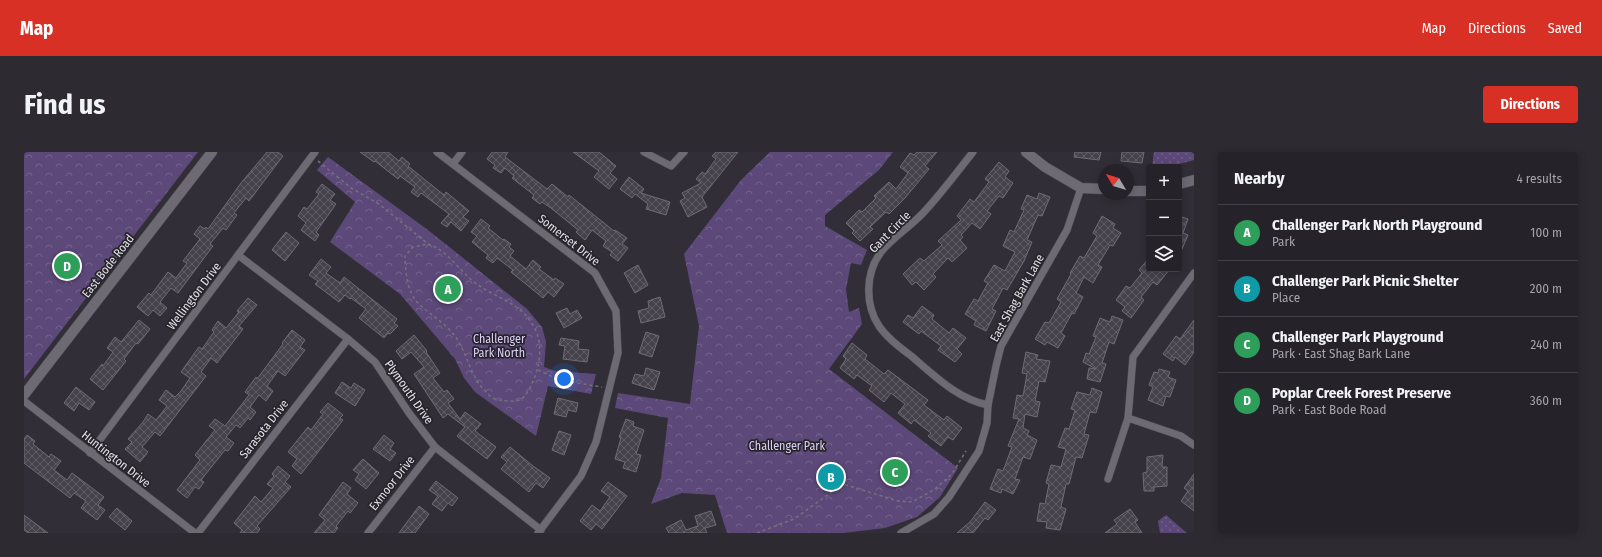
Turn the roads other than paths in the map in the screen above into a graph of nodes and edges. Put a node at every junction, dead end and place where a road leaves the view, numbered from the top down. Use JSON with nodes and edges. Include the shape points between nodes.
{"nodes":[{"id":1,"x":212,"y":152,"type":"edge"},
{"id":2,"x":438,"y":152,"type":"edge"},
{"id":3,"x":462,"y":152,"type":"edge"},
{"id":4,"x":644,"y":152,"type":"edge"},
{"id":5,"x":684,"y":152,"type":"edge"},
{"id":6,"x":973,"y":152,"type":"edge"},
{"id":7,"x":1026,"y":152,"type":"edge"},
{"id":8,"x":314,"y":154,"type":"edge"},
{"id":9,"x":453,"y":164,"type":"junction"},
{"id":10,"x":1194,"y":180,"type":"edge"},
{"id":11,"x":1182,"y":183,"type":"edge"},
{"id":12,"x":1081,"y":188,"type":"junction"},
{"id":13,"x":1098,"y":189,"type":"edge"},
{"id":14,"x":1134,"y":191,"type":"edge"},
{"id":15,"x":1146,"y":191,"type":"edge"},
{"id":16,"x":238,"y":255,"type":"junction"},
{"id":17,"x":1194,"y":273,"type":"edge"},
{"id":18,"x":348,"y":339,"type":"junction"},
{"id":19,"x":24,"y":395,"type":"edge"},
{"id":20,"x":24,"y":401,"type":"edge"},
{"id":21,"x":988,"y":405,"type":"junction"},
{"id":22,"x":1128,"y":418,"type":"junction"},
{"id":23,"x":1194,"y":445,"type":"edge"},
{"id":24,"x":435,"y":447,"type":"junction"},
{"id":25,"x":90,"y":453,"type":"junction"},
{"id":26,"x":1108,"y":479,"type":"dead end"},
{"id":27,"x":540,"y":531,"type":"edge"},
{"id":28,"x":197,"y":533,"type":"edge"},
{"id":29,"x":368,"y":533,"type":"edge"},
{"id":30,"x":901,"y":533,"type":"edge"}],
"edges":[{"from":1,"to":19,"type":"street","name":"East Bode Road"},
{"from":2,"to":9,"type":"street","name":"Somerset Drive"},
{"from":3,"to":9,"type":"street"},
{"from":4,"to":5,"type":"street","via":[[671,166]]},
{"from":6,"to":21,"type":"street","name":"Gant Circle","via":[[923,214],[882,252],[875,262],[868,290],[879,325],[897,345],[956,392],[974,402]]},
{"from":7,"to":12,"type":"street","via":[[1045,167]]},
{"from":8,"to":16,"type":"street","name":"Wellington Drive"},
{"from":9,"to":27,"type":"street","name":"Somerset Drive","via":[[595,273],[616,311],[618,353],[596,442],[581,476]]},
{"from":10,"to":11,"type":"street"},
{"from":12,"to":13,"type":"street"},
{"from":12,"to":21,"type":"street","name":"East Shag Bark Lane","via":[[1068,230],[1001,346]]},
{"from":14,"to":15,"type":"street"},
{"from":16,"to":18,"type":"street","name":"Plymouth Drive"},
{"from":16,"to":25,"type":"street","name":"Wellington Drive"},
{"from":17,"to":22,"type":"street","via":[[1133,357]]},
{"from":18,"to":24,"type":"street","name":"Plymouth Drive","via":[[375,362]]},
{"from":18,"to":28,"type":"street","name":"Sarasota Drive"},
{"from":20,"to":25,"type":"street","name":"Huntington Drive"},
{"from":21,"to":30,"type":"street","name":"East Shag Bark Lane","via":[[987,423],[979,450],[949,497],[934,514]]},
{"from":22,"to":23,"type":"street","via":[[1181,436]]},
{"from":22,"to":26,"type":"street"},
{"from":24,"to":27,"type":"street","name":"Plymouth Drive"},
{"from":24,"to":29,"type":"street","name":"Exmoor Drive"},
{"from":25,"to":28,"type":"street","name":"Huntington Drive"}]}
